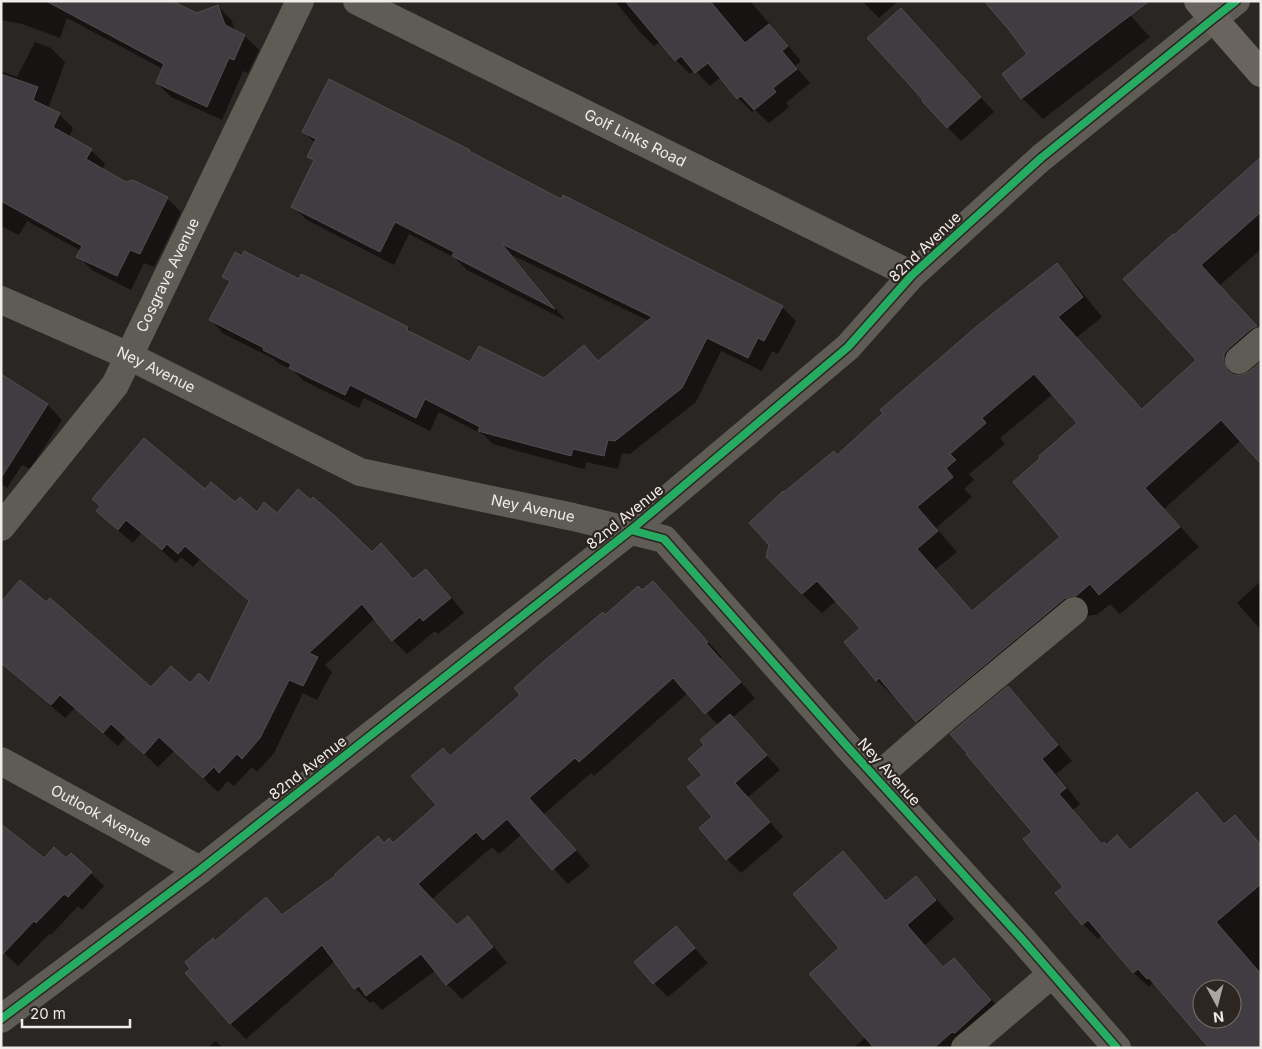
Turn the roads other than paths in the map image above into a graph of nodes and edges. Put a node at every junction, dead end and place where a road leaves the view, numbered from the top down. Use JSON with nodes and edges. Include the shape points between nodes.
{"nodes":[{"id":1,"x":300,"y":1,"type":"edge"},
{"id":2,"x":357,"y":1,"type":"edge"},
{"id":3,"x":1236,"y":1,"type":"edge"},
{"id":4,"x":1205,"y":10,"type":"edge"},
{"id":5,"x":1261,"y":73,"type":"edge"},
{"id":6,"x":912,"y":275,"type":"junction"},
{"id":7,"x":1,"y":300,"type":"edge"},
{"id":8,"x":1261,"y":341,"type":"edge"},
{"id":9,"x":129,"y":356,"type":"junction"},
{"id":10,"x":1240,"y":360,"type":"dead end"},
{"id":11,"x":1,"y":526,"type":"edge"},
{"id":12,"x":631,"y":530,"type":"junction"},
{"id":13,"x":1074,"y":611,"type":"dead end"},
{"id":14,"x":1,"y":761,"type":"edge"},
{"id":15,"x":876,"y":778,"type":"junction"},
{"id":16,"x":200,"y":870,"type":"junction"},
{"id":17,"x":1052,"y":974,"type":"junction"},
{"id":18,"x":1,"y":1019,"type":"edge"},
{"id":19,"x":965,"y":1048,"type":"edge"},
{"id":20,"x":1117,"y":1048,"type":"edge"}],
"edges":[{"from":1,"to":9,"type":"street","name":"Cosgrave Avenue"},
{"from":2,"to":6,"type":"street","name":"Golf Links Road"},
{"from":3,"to":4,"type":"street","name":"82nd Avenue"},
{"from":4,"to":5,"type":"main road"},
{"from":4,"to":6,"type":"street","name":"82nd Avenue"},
{"from":6,"to":12,"type":"street","name":"82nd Avenue","via":[[848,347]]},
{"from":7,"to":9,"type":"street","name":"Ney Avenue"},
{"from":8,"to":10,"type":"street"},
{"from":9,"to":11,"type":"street","name":"Cosgrave Avenue","via":[[110,393]]},
{"from":9,"to":12,"type":"street","name":"Ney Avenue","via":[[360,472]]},
{"from":12,"to":15,"type":"street","name":"Ney Avenue","via":[[664,539]]},
{"from":12,"to":16,"type":"street","name":"82nd Avenue"},
{"from":13,"to":15,"type":"street"},
{"from":14,"to":16,"type":"street","name":"Outlook Avenue"},
{"from":15,"to":17,"type":"street","name":"Ney Avenue"},
{"from":16,"to":18,"type":"street","name":"82nd Avenue"},
{"from":17,"to":19,"type":"street"},
{"from":17,"to":20,"type":"street","name":"Ney Avenue"}]}
